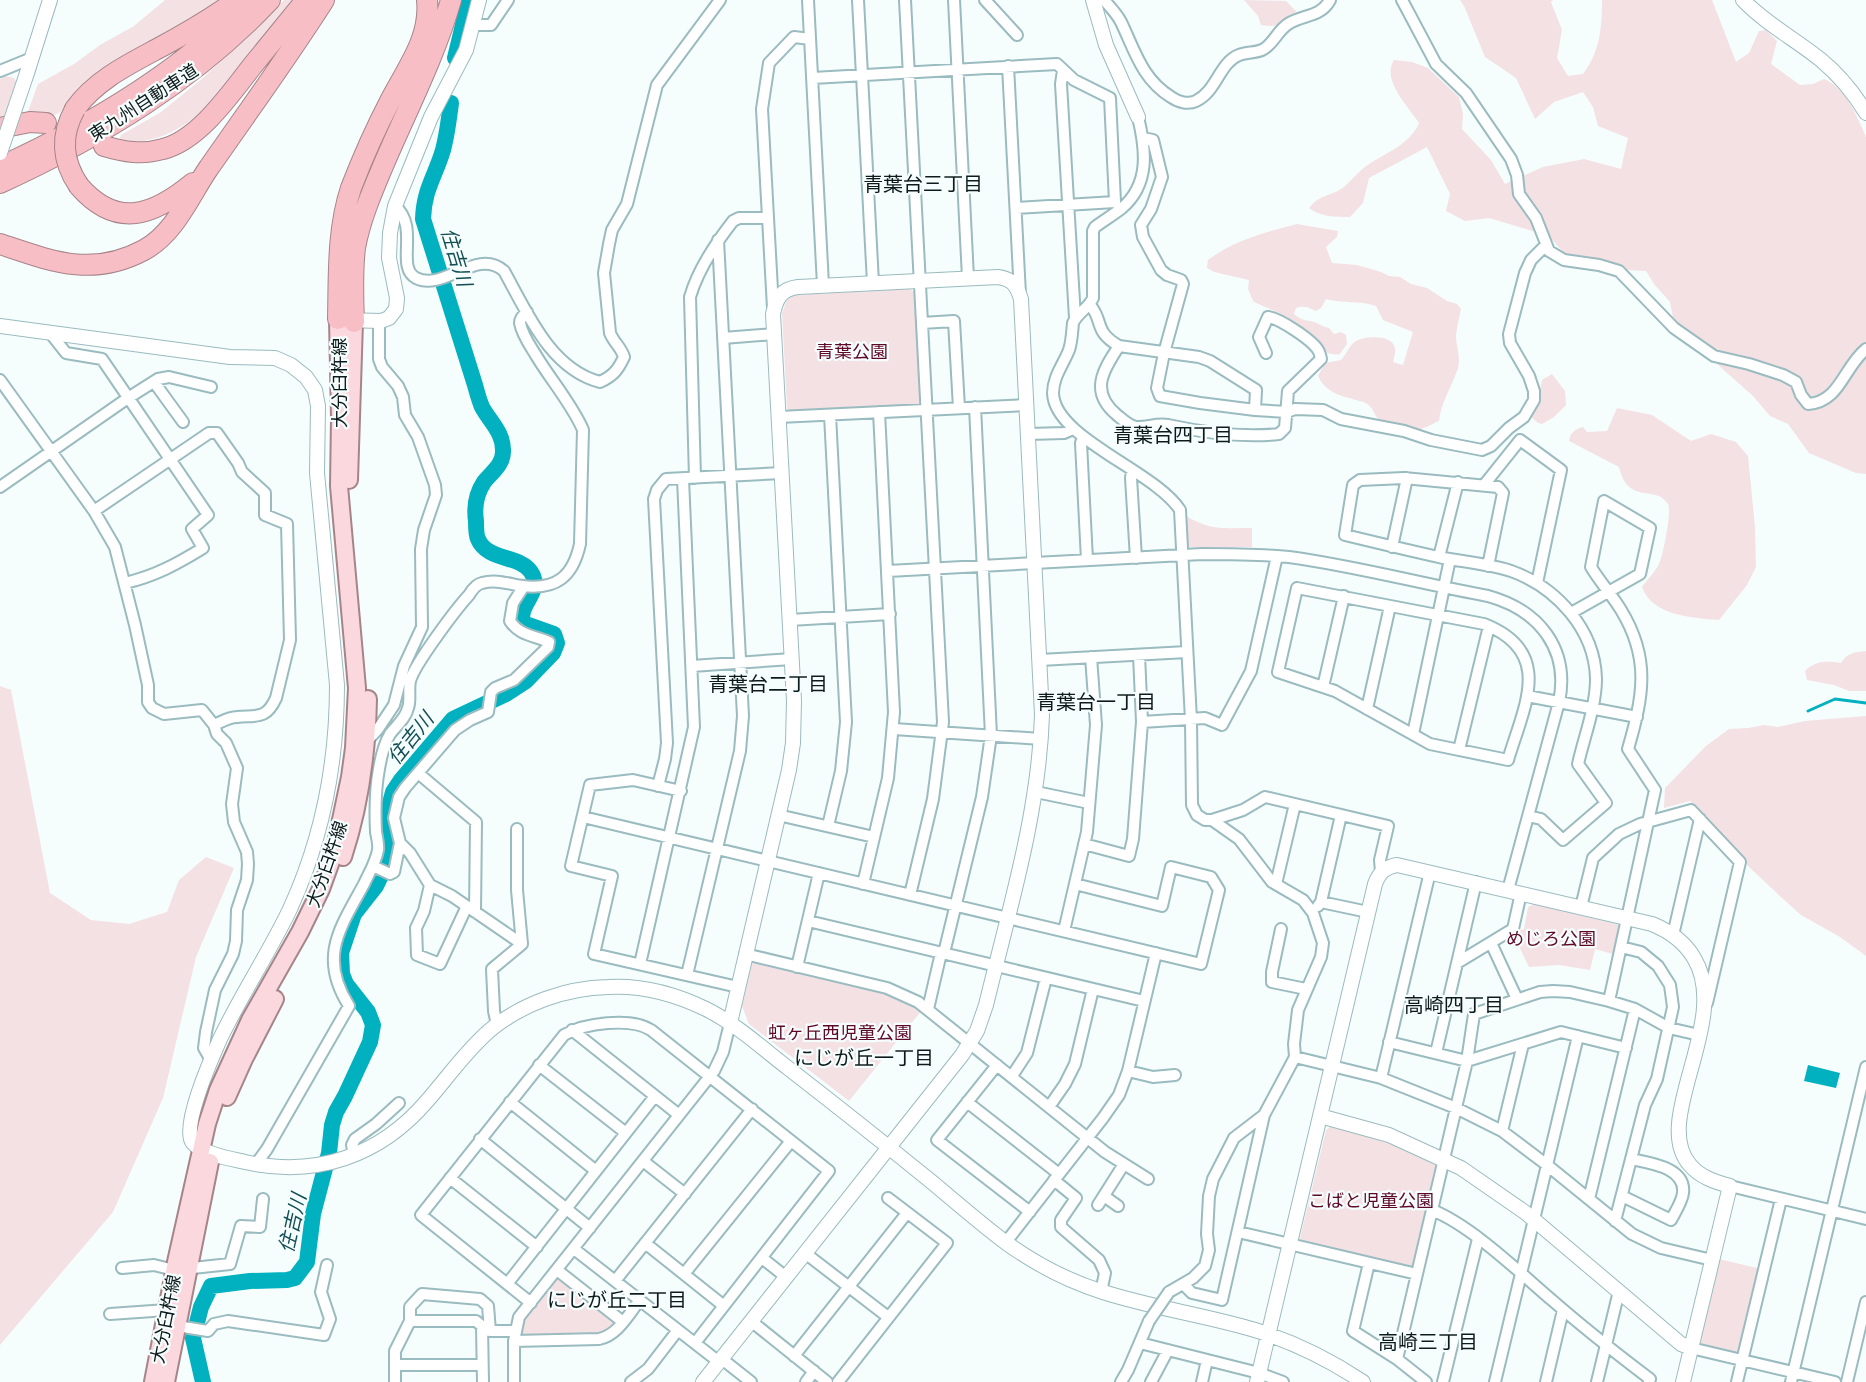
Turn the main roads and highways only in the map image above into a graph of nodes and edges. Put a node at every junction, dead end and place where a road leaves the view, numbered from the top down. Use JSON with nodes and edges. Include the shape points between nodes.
{"nodes":[{"id":1,"x":237,"y":0,"type":"edge"},
{"id":2,"x":251,"y":0,"type":"edge"},
{"id":3,"x":270,"y":0,"type":"edge"},
{"id":4,"x":306,"y":0,"type":"edge"},
{"id":5,"x":324,"y":0,"type":"edge"},
{"id":6,"x":427,"y":0,"type":"edge"},
{"id":7,"x":439,"y":0,"type":"edge"},
{"id":8,"x":451,"y":0,"type":"edge"},
{"id":9,"x":424,"y":71,"type":"junction"},
{"id":10,"x":46,"y":123,"type":"dead end"},
{"id":11,"x":0,"y":128,"type":"edge"},
{"id":12,"x":104,"y":146,"type":"dead end"},
{"id":13,"x":0,"y":167,"type":"edge"},
{"id":14,"x":206,"y":171,"type":"junction"},
{"id":15,"x":0,"y":183,"type":"edge"},
{"id":16,"x":0,"y":244,"type":"edge"},
{"id":17,"x":346,"y":320,"type":"junction"},
{"id":18,"x":174,"y":1322,"type":"junction"},
{"id":19,"x":153,"y":1382,"type":"edge"},
{"id":20,"x":166,"y":1382,"type":"edge"}],
"edges":[{"from":1,"to":14,"type":"highway","bridge":true,"via":[[201,25],[117,71],[88,93],[68,122],[64,145],[68,167],[88,197],[102,207],[143,213],[178,195]]},
{"from":2,"to":13,"type":"highway","name":"東九州自動車道","via":[[209,40],[153,82],[106,112]]},
{"from":3,"to":15,"type":"highway","name":"東九州自動車道","via":[[216,53],[170,88],[112,125]]},
{"from":4,"to":12,"type":"highway","via":[[214,113],[188,137],[149,152],[127,153]]},
{"from":5,"to":14,"type":"highway"},
{"from":6,"to":17,"type":"highway","via":[[428,17],[421,44],[389,102],[351,188],[339,260]]},
{"from":7,"to":9,"type":"highway","via":[[440,10]]},
{"from":8,"to":9,"type":"highway"},
{"from":9,"to":17,"type":"highway","via":[[362,220]]},
{"from":10,"to":11,"type":"highway"},
{"from":14,"to":16,"type":"highway","via":[[167,233],[145,250],[124,258],[77,266]]},
{"from":17,"to":18,"type":"main road","name":"大分臼杵線","via":[[339,486],[357,688],[359,802],[332,890],[261,1023],[206,1151]]},
{"from":18,"to":19,"type":"main road","name":"大分臼杵線"},
{"from":18,"to":20,"type":"main road","name":"大分臼杵線"}]}
